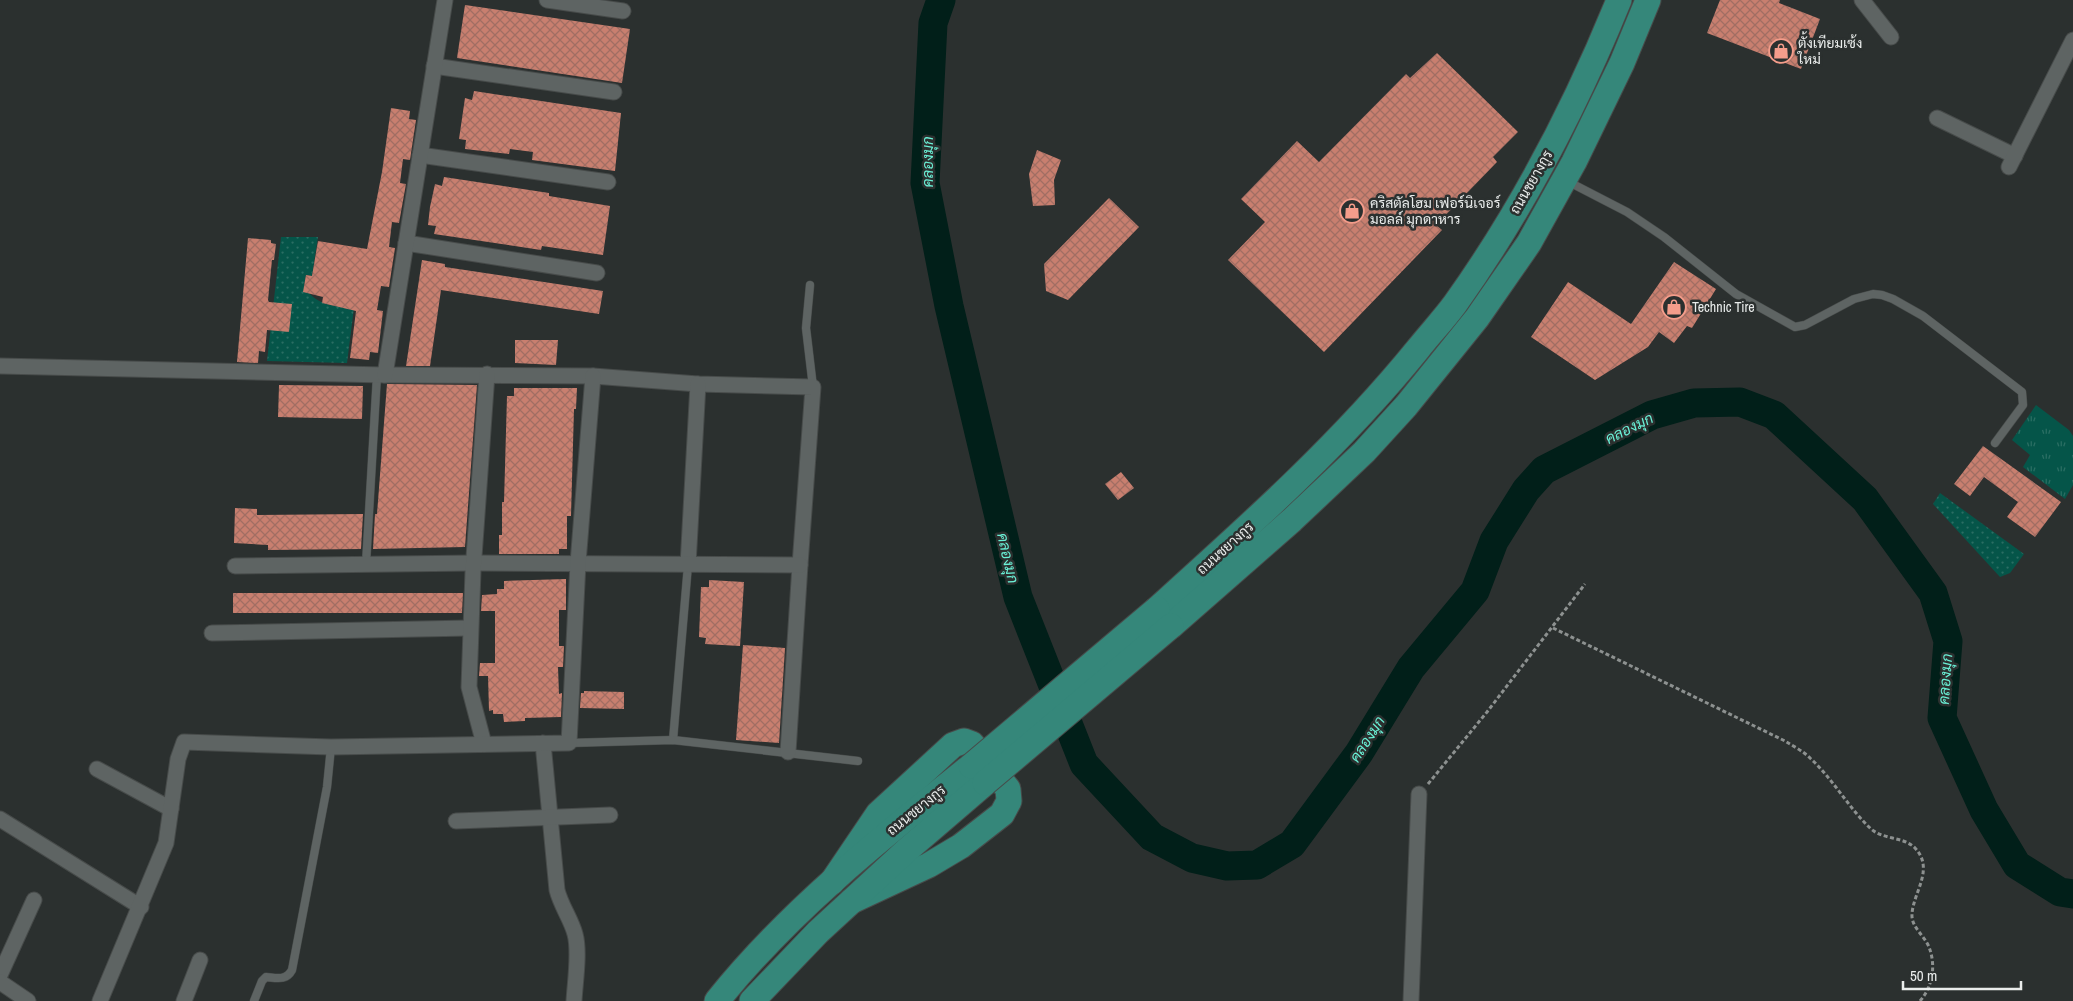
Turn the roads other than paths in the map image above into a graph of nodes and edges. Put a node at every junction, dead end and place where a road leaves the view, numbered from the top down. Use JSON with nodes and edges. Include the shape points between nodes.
{"nodes":[{"id":1,"x":445,"y":0,"type":"edge"},
{"id":2,"x":547,"y":0,"type":"edge"},
{"id":3,"x":1619,"y":0,"type":"edge"},
{"id":4,"x":1648,"y":0,"type":"edge"},
{"id":5,"x":1862,"y":0,"type":"edge"},
{"id":6,"x":623,"y":11,"type":"dead end"},
{"id":7,"x":1891,"y":37,"type":"dead end"},
{"id":8,"x":2073,"y":40,"type":"edge"},
{"id":9,"x":434,"y":66,"type":"junction"},
{"id":10,"x":614,"y":92,"type":"dead end"},
{"id":11,"x":1937,"y":118,"type":"dead end"},
{"id":12,"x":420,"y":155,"type":"junction"},
{"id":13,"x":1565,"y":179,"type":"junction"},
{"id":14,"x":608,"y":182,"type":"dead end"},
{"id":15,"x":406,"y":243,"type":"junction"},
{"id":16,"x":597,"y":273,"type":"dead end"},
{"id":17,"x":810,"y":285,"type":"dead end"},
{"id":18,"x":0,"y":366,"type":"edge"},
{"id":19,"x":487,"y":374,"type":"junction"},
{"id":20,"x":381,"y":375,"type":"junction"},
{"id":21,"x":594,"y":376,"type":"junction"},
{"id":22,"x":698,"y":384,"type":"junction"},
{"id":23,"x":814,"y":387,"type":"junction"},
{"id":24,"x":1995,"y":443,"type":"dead end"},
{"id":25,"x":474,"y":563,"type":"junction"},
{"id":26,"x":578,"y":563,"type":"junction"},
{"id":27,"x":366,"y":564,"type":"junction"},
{"id":28,"x":688,"y":565,"type":"junction"},
{"id":29,"x":800,"y":565,"type":"junction"},
{"id":30,"x":235,"y":566,"type":"dead end"},
{"id":31,"x":1164,"y":617,"type":"junction"},
{"id":32,"x":470,"y":628,"type":"junction"},
{"id":33,"x":212,"y":633,"type":"dead end"},
{"id":34,"x":673,"y":740,"type":"junction"},
{"id":35,"x":543,"y":743,"type":"junction"},
{"id":36,"x":569,"y":743,"type":"junction"},
{"id":37,"x":484,"y":744,"type":"junction"},
{"id":38,"x":331,"y":747,"type":"junction"},
{"id":39,"x":788,"y":752,"type":"junction"},
{"id":40,"x":858,"y":761,"type":"dead end"},
{"id":41,"x":97,"y":768,"type":"dead end"},
{"id":42,"x":978,"y":774,"type":"junction"},
{"id":43,"x":1419,"y":794,"type":"road end"},
{"id":44,"x":171,"y":809,"type":"junction"},
{"id":45,"x":610,"y":816,"type":"dead end"},
{"id":46,"x":551,"y":818,"type":"junction"},
{"id":47,"x":0,"y":819,"type":"edge"},
{"id":48,"x":456,"y":821,"type":"dead end"},
{"id":49,"x":832,"y":882,"type":"junction"},
{"id":50,"x":34,"y":900,"type":"dead end"},
{"id":51,"x":852,"y":901,"type":"junction"},
{"id":52,"x":141,"y":907,"type":"junction"},
{"id":53,"x":200,"y":960,"type":"dead end"},
{"id":54,"x":0,"y":975,"type":"edge"},
{"id":55,"x":0,"y":982,"type":"edge"},
{"id":56,"x":28,"y":1001,"type":"edge"},
{"id":57,"x":100,"y":1001,"type":"edge"},
{"id":58,"x":184,"y":1001,"type":"edge"},
{"id":59,"x":254,"y":1001,"type":"edge"},
{"id":60,"x":574,"y":1001,"type":"edge"},
{"id":61,"x":717,"y":1001,"type":"edge"},
{"id":62,"x":752,"y":1001,"type":"edge"},
{"id":63,"x":1411,"y":1001,"type":"edge"}],
"edges":[{"from":1,"to":9,"type":"street"},
{"from":2,"to":6,"type":"street"},
{"from":3,"to":31,"type":"main road","name":"ถนนชยางกูร","via":[[1550,152],[1455,304],[1384,391]]},
{"from":4,"to":13,"type":"main road","name":"ถนนชยางกูร","via":[[1622,63]]},
{"from":5,"to":7,"type":"street"},
{"from":8,"to":11,"type":"street","via":[[2012,161]]},
{"from":9,"to":10,"type":"street"},
{"from":9,"to":12,"type":"street"},
{"from":12,"to":14,"type":"street"},
{"from":12,"to":15,"type":"street"},
{"from":13,"to":24,"type":"lane","via":[[1627,212],[1736,294],[1795,327],[1854,299],[1873,294],[1893,299],[1923,316],[2022,392],[2023,405]]},
{"from":13,"to":31,"type":"main road","name":"ถนนชยางกูร","via":[[1529,244],[1477,318],[1364,452],[1299,513]]},
{"from":15,"to":16,"type":"street"},
{"from":15,"to":20,"type":"street"},
{"from":17,"to":23,"type":"lane","via":[[806,328]]},
{"from":18,"to":20,"type":"street"},
{"from":19,"to":20,"type":"street"},
{"from":19,"to":21,"type":"street"},
{"from":19,"to":25,"type":"street"},
{"from":20,"to":27,"type":"lane"},
{"from":21,"to":22,"type":"street"},
{"from":21,"to":26,"type":"street"},
{"from":22,"to":23,"type":"street"},
{"from":22,"to":28,"type":"street"},
{"from":23,"to":29,"type":"street"},
{"from":25,"to":26,"type":"street"},
{"from":25,"to":27,"type":"street"},
{"from":25,"to":32,"type":"street"},
{"from":26,"to":28,"type":"street"},
{"from":26,"to":36,"type":"street"},
{"from":27,"to":30,"type":"street"},
{"from":28,"to":29,"type":"street"},
{"from":28,"to":34,"type":"lane"},
{"from":29,"to":39,"type":"street"},
{"from":31,"to":42,"type":"main road","name":"ถนนชยางกูร","bridge":true},
{"from":32,"to":33,"type":"street"},
{"from":32,"to":37,"type":"street","via":[[469,687]]},
{"from":34,"to":36,"type":"lane"},
{"from":34,"to":39,"type":"lane"},
{"from":35,"to":36,"type":"street"},
{"from":35,"to":37,"type":"street"},
{"from":35,"to":46,"type":"street"},
{"from":37,"to":38,"type":"street"},
{"from":38,"to":44,"type":"street","via":[[184,742],[178,758]]},
{"from":38,"to":59,"type":"lane","via":[[327,787],[292,970],[284,978],[262,981]]},
{"from":39,"to":40,"type":"lane"},
{"from":41,"to":44,"type":"street"},
{"from":42,"to":49,"type":"main road","name":"ถนนชยางกูร","via":[[891,830]]},
{"from":42,"to":51,"type":"main road","name":"ถนนชยางกูร","via":[[907,850]]},
{"from":43,"to":63,"type":"street"},
{"from":44,"to":52,"type":"street","via":[[166,843]]},
{"from":45,"to":46,"type":"street"},
{"from":46,"to":48,"type":"street"},
{"from":46,"to":60,"type":"street","via":[[557,890],[575,933]]},
{"from":47,"to":52,"type":"street"},
{"from":49,"to":51,"type":"main road","via":[[878,814],[953,745],[964,741],[972,744],[1008,789],[1009,801],[1002,814],[961,846],[929,865]]},
{"from":49,"to":61,"type":"main road","name":"ถนนชยางกูร","via":[[734,979]]},
{"from":50,"to":54,"type":"street"},
{"from":51,"to":62,"type":"main road","name":"ถนนชยางกูร"},
{"from":52,"to":57,"type":"street"},
{"from":53,"to":58,"type":"street"},
{"from":55,"to":56,"type":"street"}]}
